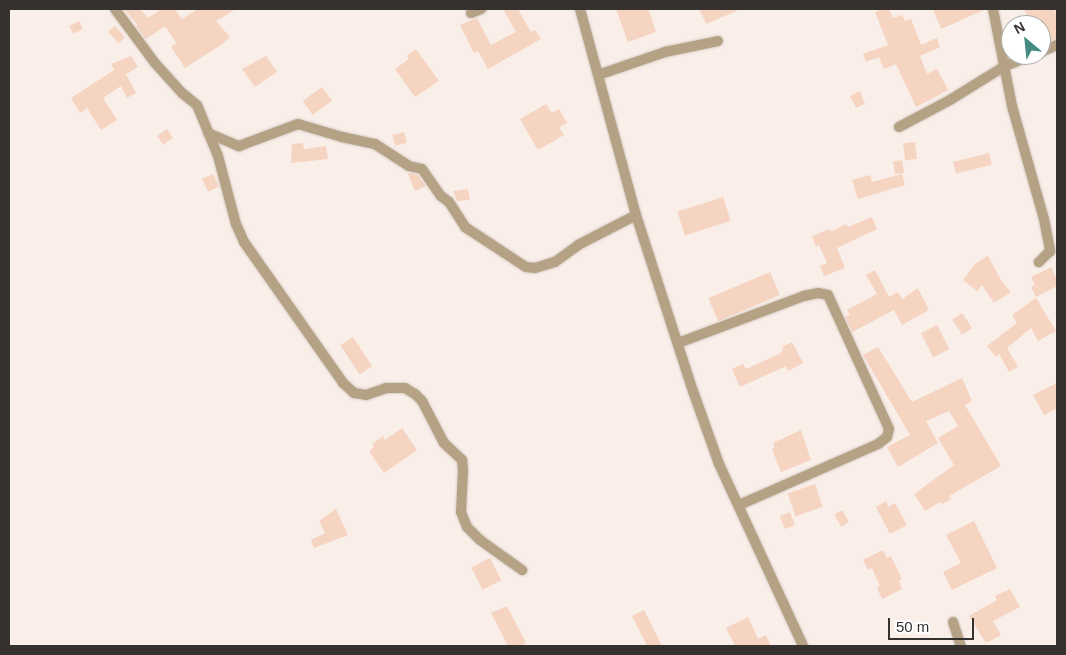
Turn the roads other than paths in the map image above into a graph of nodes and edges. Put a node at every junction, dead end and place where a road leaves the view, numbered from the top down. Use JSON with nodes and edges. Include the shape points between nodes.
{"nodes":[{"id":1,"x":115,"y":9,"type":"edge"},
{"id":2,"x":481,"y":9,"type":"edge"},
{"id":3,"x":580,"y":9,"type":"edge"},
{"id":4,"x":993,"y":9,"type":"edge"},
{"id":5,"x":471,"y":14,"type":"dead end"},
{"id":6,"x":718,"y":41,"type":"dead end"},
{"id":7,"x":1005,"y":66,"type":"junction"},
{"id":8,"x":598,"y":75,"type":"junction"},
{"id":9,"x":899,"y":127,"type":"dead end"},
{"id":10,"x":208,"y":132,"type":"junction"},
{"id":11,"x":636,"y":215,"type":"junction"},
{"id":12,"x":1039,"y":262,"type":"dead end"},
{"id":13,"x":678,"y":343,"type":"junction"},
{"id":14,"x":739,"y":505,"type":"junction"},
{"id":15,"x":522,"y":570,"type":"dead end"},
{"id":16,"x":953,"y":622,"type":"dead end"},
{"id":17,"x":803,"y":646,"type":"edge"},
{"id":18,"x":961,"y":646,"type":"edge"}],
"edges":[{"from":1,"to":10,"type":"street","via":[[155,63],[197,105]]},
{"from":2,"to":5,"type":"street"},
{"from":3,"to":8,"type":"street"},
{"from":4,"to":7,"type":"street"},
{"from":6,"to":8,"type":"street","via":[[665,52]]},
{"from":7,"to":9,"type":"street"},
{"from":7,"to":12,"type":"street","via":[[1012,106],[1050,251]]},
{"from":8,"to":11,"type":"street"},
{"from":10,"to":11,"type":"street","via":[[239,146],[298,124],[375,144],[410,166],[422,169],[441,196],[450,202],[465,227],[526,267],[535,268],[555,262],[578,245]]},
{"from":10,"to":15,"type":"street","via":[[236,224],[252,256],[349,391],[366,395],[386,388],[405,388],[422,401],[444,444],[462,460],[461,512],[467,527]]},
{"from":11,"to":13,"type":"street"},
{"from":13,"to":14,"type":"street","via":[[719,464]]},
{"from":13,"to":14,"type":"street","via":[[804,296],[828,295],[889,429],[887,437],[878,444]]},
{"from":14,"to":17,"type":"street"},
{"from":16,"to":18,"type":"street"}]}
